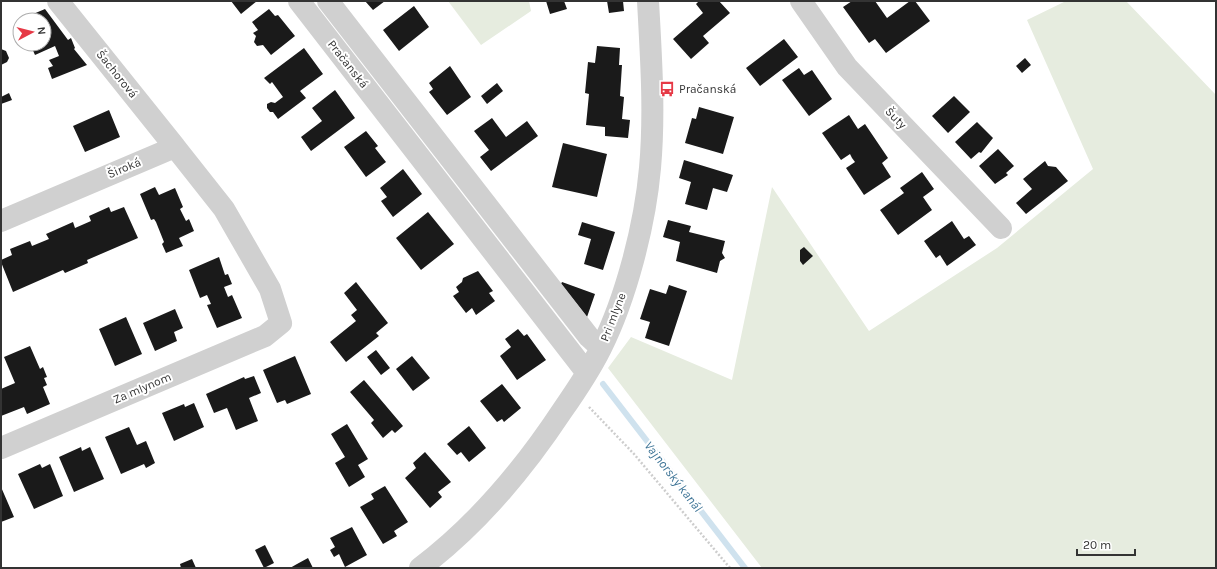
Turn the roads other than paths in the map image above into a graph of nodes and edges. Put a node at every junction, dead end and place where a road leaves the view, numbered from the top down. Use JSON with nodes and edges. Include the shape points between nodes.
{"nodes":[{"id":1,"x":58,"y":1,"type":"edge"},
{"id":2,"x":300,"y":1,"type":"edge"},
{"id":3,"x":328,"y":1,"type":"edge"},
{"id":4,"x":648,"y":1,"type":"edge"},
{"id":5,"x":801,"y":1,"type":"edge"},
{"id":6,"x":175,"y":147,"type":"junction"},
{"id":7,"x":1,"y":221,"type":"edge"},
{"id":8,"x":1001,"y":228,"type":"dead end"},
{"id":9,"x":601,"y":348,"type":"junction"},
{"id":10,"x":587,"y":373,"type":"junction"},
{"id":11,"x":1,"y":448,"type":"edge"},
{"id":12,"x":420,"y":568,"type":"edge"}],
"edges":[{"from":1,"to":6,"type":"street","name":"Šachorová"},
{"from":2,"to":10,"type":"street","name":"Pračanská"},
{"from":3,"to":9,"type":"street","name":"Pračanská","via":[[589,337]]},
{"from":4,"to":9,"type":"street","name":"Pri mlyne","via":[[651,68],[650,168],[636,246],[624,288]]},
{"from":5,"to":8,"type":"street","name":"Šuty","via":[[847,67]]},
{"from":6,"to":7,"type":"street","name":"Široká"},
{"from":6,"to":11,"type":"street","name":"Za mlynom","via":[[224,209],[270,289],[281,324],[265,336]]},
{"from":9,"to":10,"type":"street","name":"Pri mlyne"},
{"from":10,"to":12,"type":"street","name":"Pri mlyne","via":[[535,452],[472,524]]}]}
